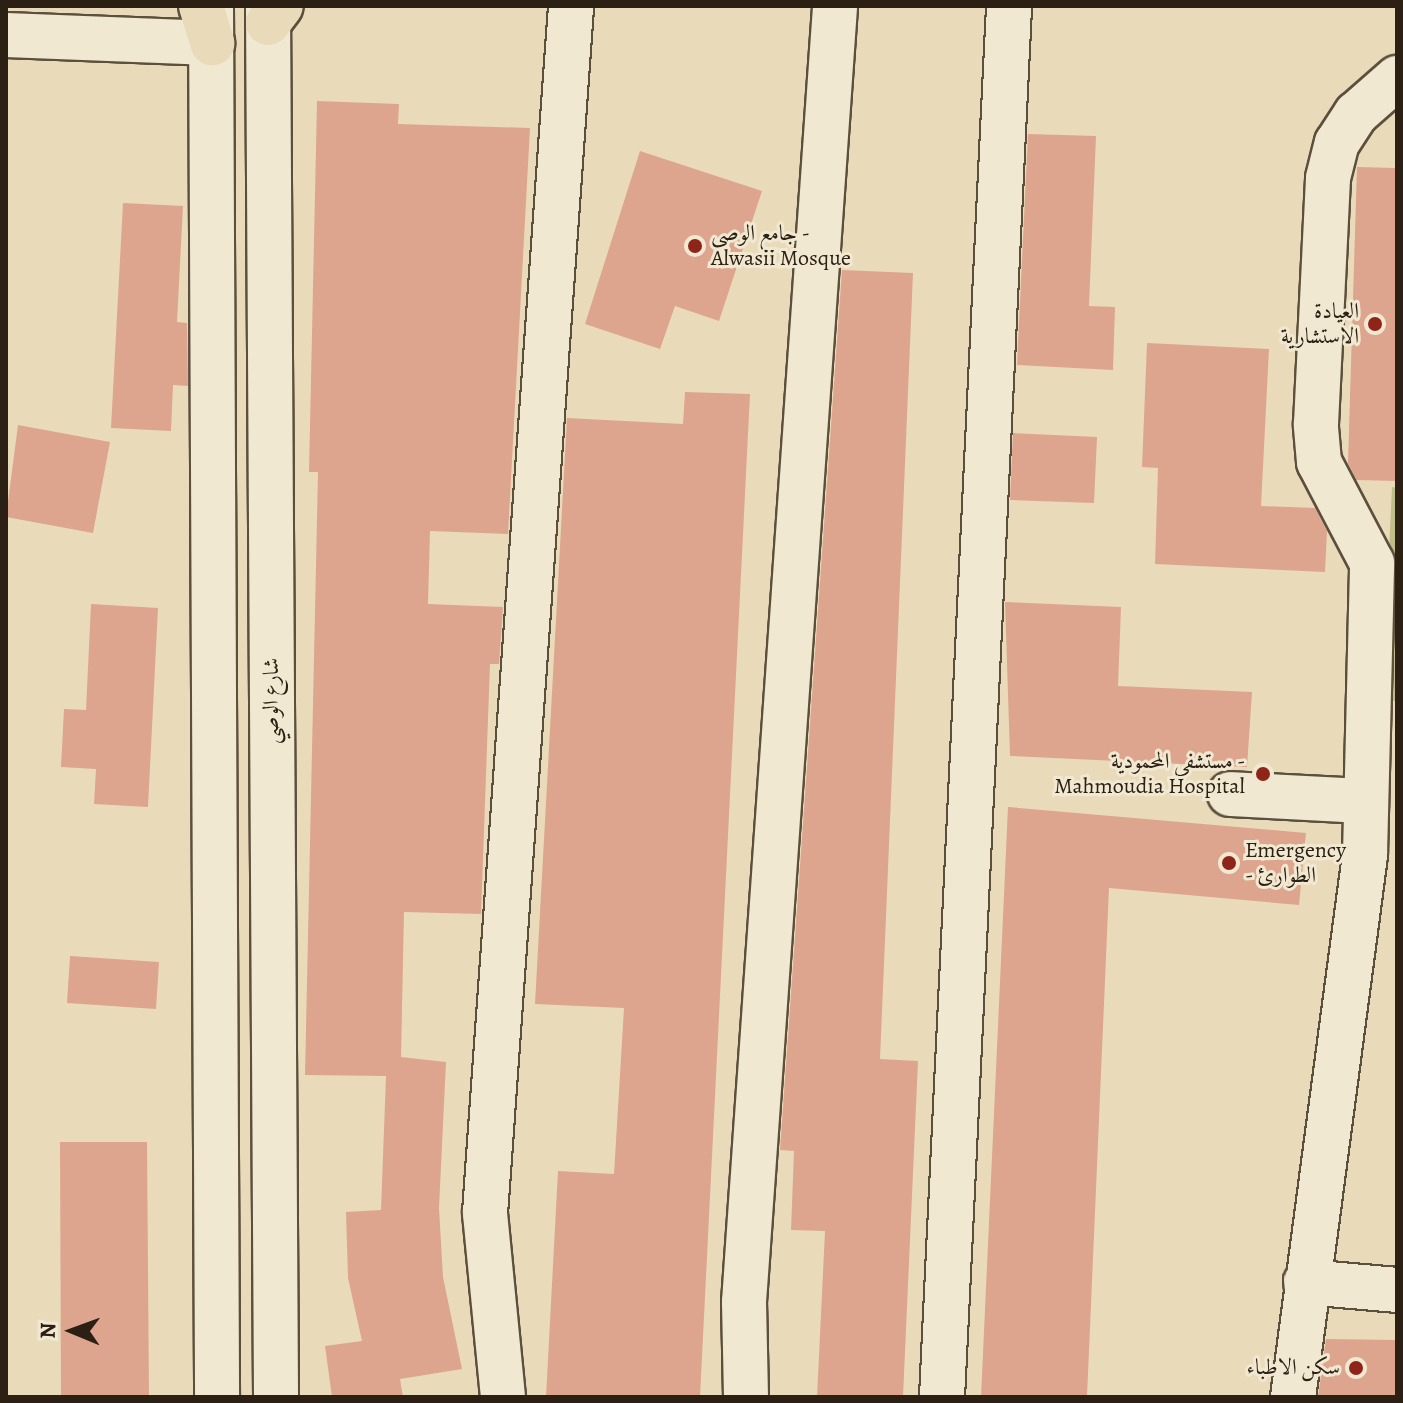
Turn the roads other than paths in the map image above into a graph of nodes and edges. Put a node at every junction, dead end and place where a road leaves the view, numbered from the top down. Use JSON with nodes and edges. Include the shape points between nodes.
{"nodes":[{"id":1,"x":571,"y":6,"type":"edge"},
{"id":2,"x":835,"y":6,"type":"edge"},
{"id":3,"x":1009,"y":6,"type":"edge"},
{"id":4,"x":272,"y":12,"type":"edge"},
{"id":5,"x":208,"y":18,"type":"edge"},
{"id":6,"x":6,"y":35,"type":"edge"},
{"id":7,"x":1397,"y":78,"type":"edge"},
{"id":8,"x":1230,"y":794,"type":"dead end"},
{"id":9,"x":1365,"y":801,"type":"junction"},
{"id":10,"x":1381,"y":856,"type":"edge"},
{"id":11,"x":1306,"y":1282,"type":"junction"},
{"id":12,"x":1397,"y":1290,"type":"edge"},
{"id":13,"x":217,"y":1397,"type":"edge"},
{"id":14,"x":276,"y":1397,"type":"edge"},
{"id":15,"x":503,"y":1397,"type":"edge"},
{"id":16,"x":746,"y":1397,"type":"edge"},
{"id":17,"x":942,"y":1397,"type":"edge"},
{"id":18,"x":1293,"y":1397,"type":"edge"}],
"edges":[{"from":1,"to":15,"type":"street","via":[[485,1213]]},
{"from":2,"to":16,"type":"street","via":[[745,1286]]},
{"from":3,"to":17,"type":"street"},
{"from":4,"to":14,"type":"street","name":"شارع الوصي"},
{"from":5,"to":6,"type":"street"},
{"from":5,"to":13,"type":"street"},
{"from":7,"to":9,"type":"street","via":[[1356,114],[1337,143],[1328,178],[1316,409],[1319,462],[1372,563]]},
{"from":8,"to":9,"type":"street"},
{"from":9,"to":10,"type":"street"},
{"from":10,"to":11,"type":"street"},
{"from":11,"to":12,"type":"street"},
{"from":11,"to":18,"type":"street"}]}
